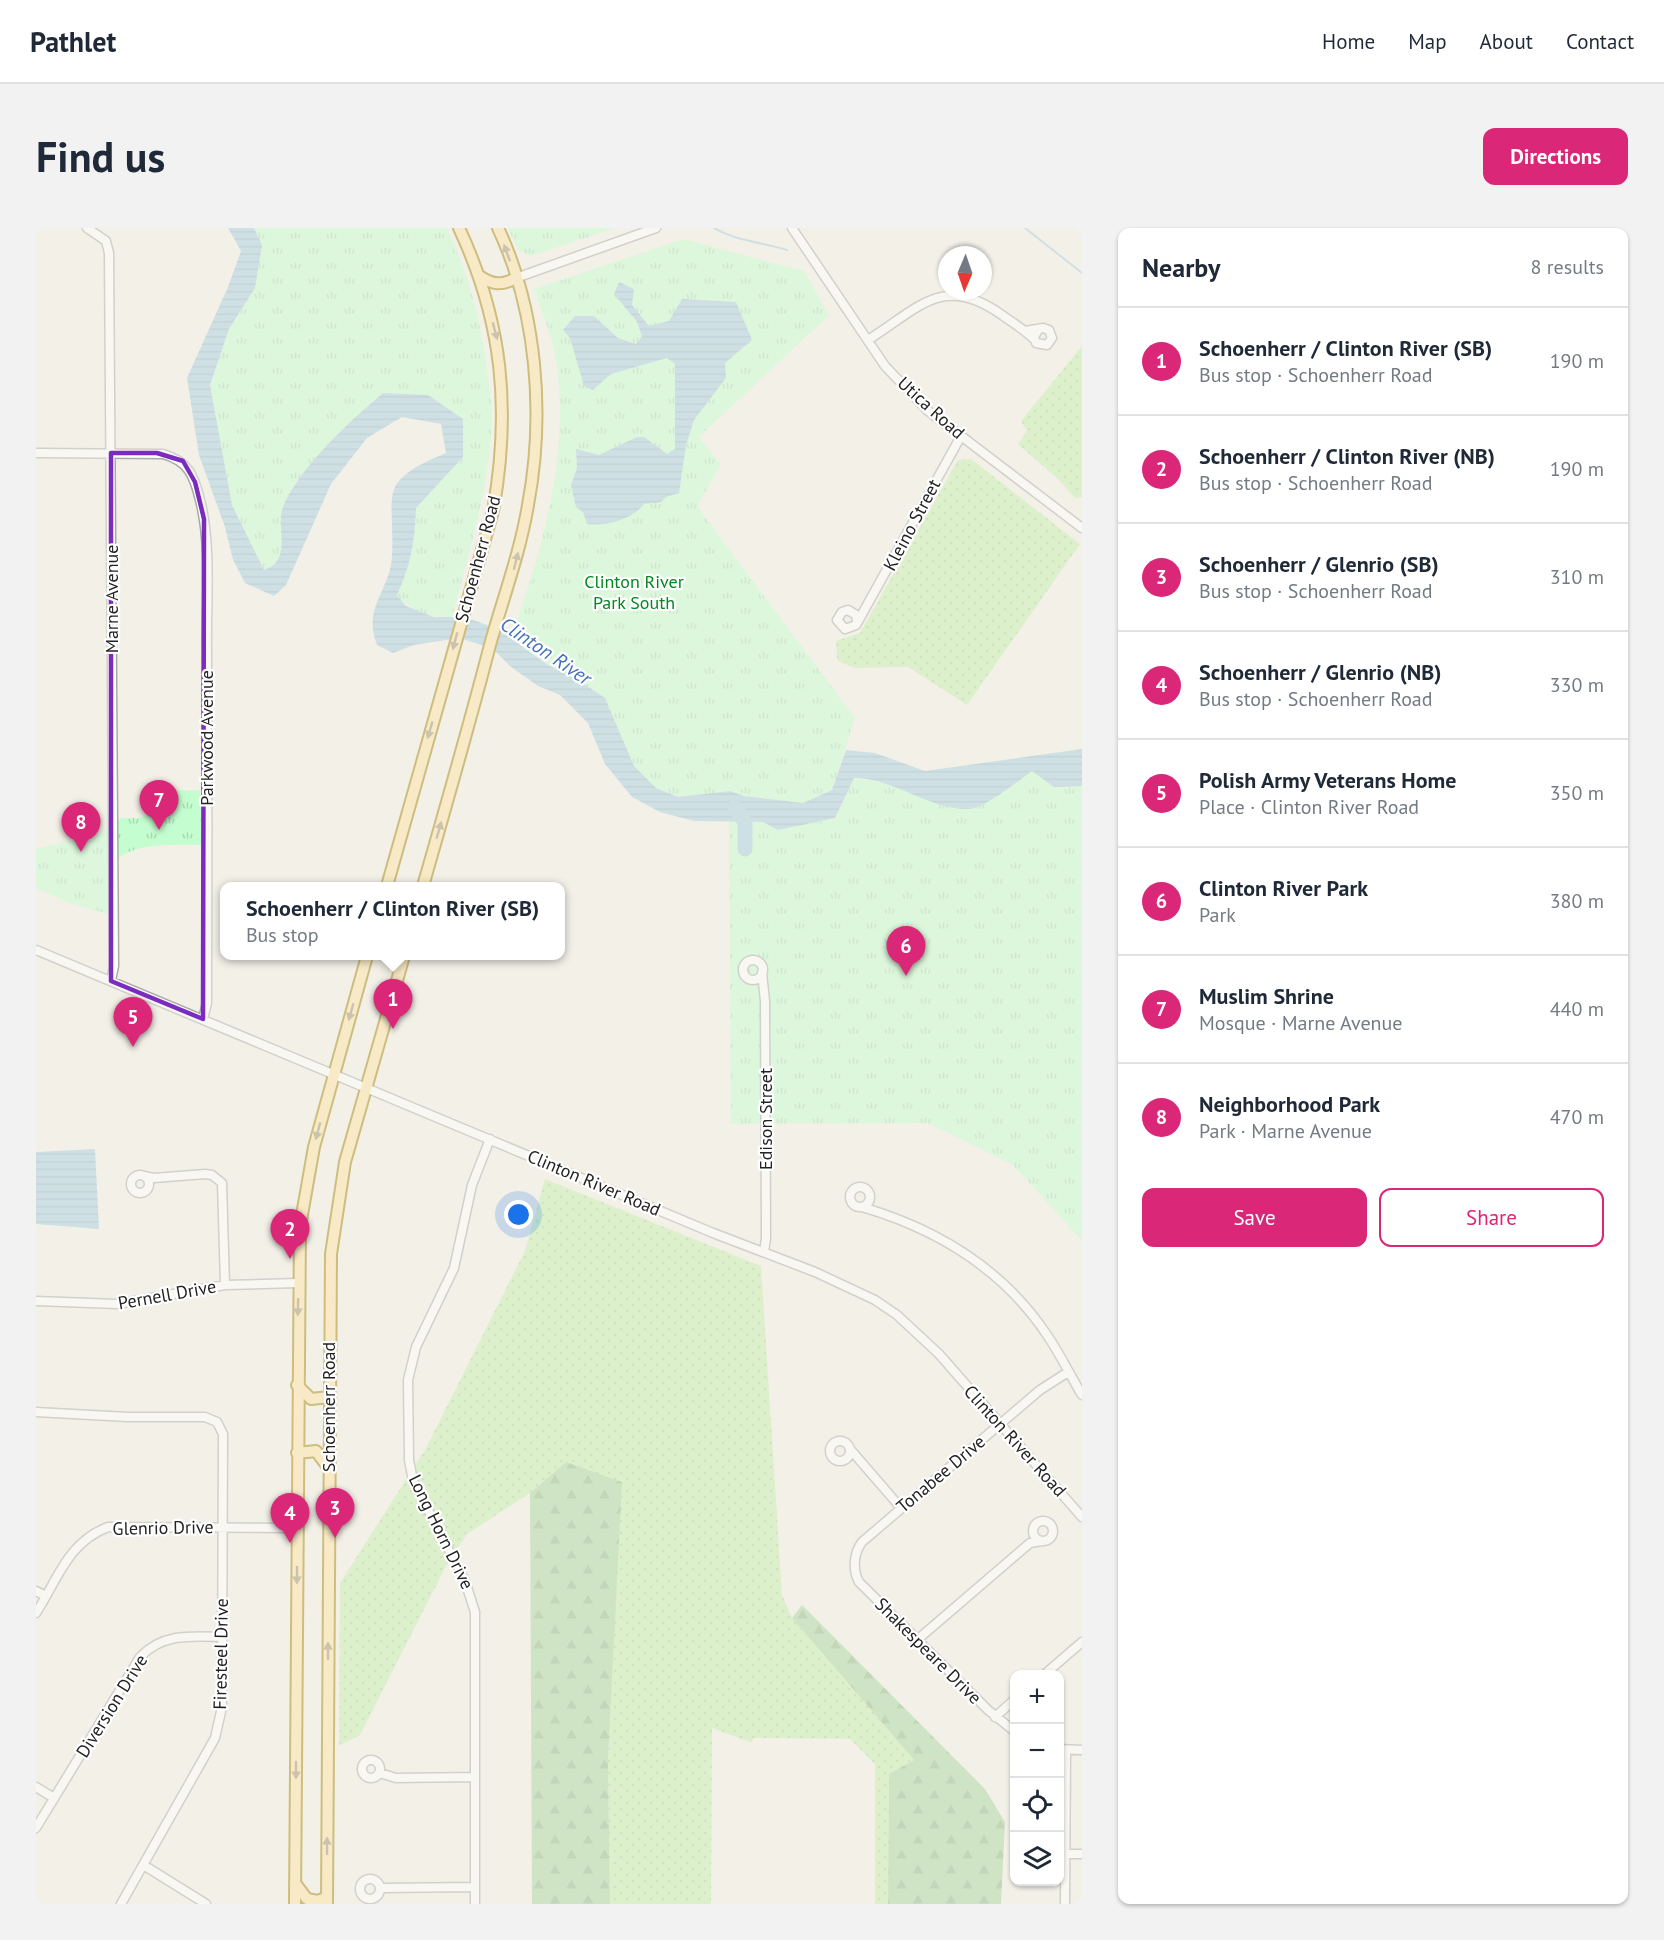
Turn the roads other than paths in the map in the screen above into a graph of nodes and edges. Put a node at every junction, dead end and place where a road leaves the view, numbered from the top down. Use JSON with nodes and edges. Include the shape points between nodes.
{"nodes":[{"id":1,"x":87,"y":228,"type":"edge"},
{"id":2,"x":459,"y":228,"type":"edge"},
{"id":3,"x":498,"y":228,"type":"edge"},
{"id":4,"x":656,"y":228,"type":"edge"},
{"id":5,"x":792,"y":228,"type":"edge"},
{"id":6,"x":478,"y":275,"type":"junction"},
{"id":7,"x":516,"y":278,"type":"junction"},
{"id":8,"x":1038,"y":330,"type":"junction"},
{"id":9,"x":1025,"y":332,"type":"junction"},
{"id":10,"x":868,"y":340,"type":"junction"},
{"id":11,"x":1035,"y":340,"type":"junction"},
{"id":12,"x":961,"y":436,"type":"junction"},
{"id":13,"x":36,"y":453,"type":"edge"},
{"id":14,"x":111,"y":453,"type":"junction"},
{"id":15,"x":1082,"y":528,"type":"edge"},
{"id":16,"x":851,"y":611,"type":"junction"},
{"id":17,"x":861,"y":611,"type":"junction"},
{"id":18,"x":856,"y":622,"type":"junction"},
{"id":19,"x":388,"y":882,"type":"edge"},
{"id":20,"x":424,"y":882,"type":"edge"},
{"id":21,"x":36,"y":950,"type":"edge"},
{"id":22,"x":366,"y":960,"type":"edge"},
{"id":23,"x":403,"y":960,"type":"edge"},
{"id":24,"x":762,"y":973,"type":"junction"},
{"id":25,"x":753,"y":980,"type":"junction"},
{"id":26,"x":111,"y":981,"type":"junction"},
{"id":27,"x":763,"y":987,"type":"junction"},
{"id":28,"x":202,"y":1019,"type":"junction"},
{"id":29,"x":333,"y":1074,"type":"junction"},
{"id":30,"x":366,"y":1088,"type":"junction"},
{"id":31,"x":490,"y":1139,"type":"junction"},
{"id":32,"x":144,"y":1176,"type":"junction"},
{"id":33,"x":154,"y":1178,"type":"junction"},
{"id":34,"x":149,"y":1186,"type":"junction"},
{"id":35,"x":870,"y":1197,"type":"junction"},
{"id":36,"x":862,"y":1207,"type":"junction"},
{"id":37,"x":878,"y":1212,"type":"junction"},
{"id":38,"x":764,"y":1252,"type":"junction"},
{"id":39,"x":298,"y":1283,"type":"junction"},
{"id":40,"x":225,"y":1285,"type":"junction"},
{"id":41,"x":36,"y":1301,"type":"edge"},
{"id":42,"x":1068,"y":1372,"type":"junction"},
{"id":43,"x":297,"y":1385,"type":"junction"},
{"id":44,"x":1082,"y":1395,"type":"edge"},
{"id":45,"x":329,"y":1397,"type":"junction"},
{"id":46,"x":36,"y":1412,"type":"edge"},
{"id":47,"x":999,"y":1425,"type":"junction"},
{"id":48,"x":850,"y":1449,"type":"junction"},
{"id":49,"x":297,"y":1453,"type":"junction"},
{"id":50,"x":857,"y":1458,"type":"junction"},
{"id":51,"x":845,"y":1460,"type":"junction"},
{"id":52,"x":328,"y":1468,"type":"junction"},
{"id":53,"x":901,"y":1508,"type":"junction"},
{"id":54,"x":1082,"y":1517,"type":"edge"},
{"id":55,"x":223,"y":1527,"type":"junction"},
{"id":56,"x":297,"y":1528,"type":"junction"},
{"id":57,"x":1034,"y":1532,"type":"junction"},
{"id":58,"x":1042,"y":1541,"type":"junction"},
{"id":59,"x":1030,"y":1543,"type":"junction"},
{"id":60,"x":855,"y":1563,"type":"joint"},
{"id":61,"x":36,"y":1590,"type":"edge"},
{"id":62,"x":46,"y":1596,"type":"junction"},
{"id":63,"x":36,"y":1613,"type":"edge"},
{"id":64,"x":222,"y":1637,"type":"junction"},
{"id":65,"x":917,"y":1640,"type":"junction"},
{"id":66,"x":1082,"y":1642,"type":"edge"},
{"id":67,"x":1050,"y":1670,"type":"edge"},
{"id":68,"x":1010,"y":1704,"type":"edge"},
{"id":69,"x":995,"y":1717,"type":"junction"},
{"id":70,"x":1010,"y":1728,"type":"edge"},
{"id":71,"x":1064,"y":1749,"type":"edge"},
{"id":72,"x":1082,"y":1750,"type":"edge"},
{"id":73,"x":380,"y":1773,"type":"dead end"},
{"id":74,"x":475,"y":1778,"type":"junction"},
{"id":75,"x":1063,"y":1778,"type":"edge"},
{"id":76,"x":36,"y":1787,"type":"edge"},
{"id":77,"x":54,"y":1798,"type":"junction"},
{"id":78,"x":36,"y":1828,"type":"edge"},
{"id":79,"x":1065,"y":1854,"type":"junction"},
{"id":80,"x":1082,"y":1854,"type":"edge"},
{"id":81,"x":145,"y":1866,"type":"junction"},
{"id":82,"x":295,"y":1883,"type":"junction"},
{"id":83,"x":475,"y":1887,"type":"junction"},
{"id":84,"x":380,"y":1888,"type":"dead end"},
{"id":85,"x":327,"y":1900,"type":"edge"},
{"id":86,"x":121,"y":1904,"type":"edge"},
{"id":87,"x":206,"y":1904,"type":"edge"},
{"id":88,"x":295,"y":1904,"type":"edge"},
{"id":89,"x":475,"y":1904,"type":"edge"},
{"id":90,"x":1065,"y":1904,"type":"edge"}],
"edges":[{"from":1,"to":14,"type":"street","name":"Marne Avenue","via":[[106,241],[109,249]]},
{"from":2,"to":6,"type":"main road","name":"Schoenherr Road"},
{"from":7,"to":3,"type":"main road","name":"Schoenherr Road","one_way":true},
{"from":4,"to":7,"type":"street"},
{"from":5,"to":10,"type":"street","name":"Utica Road"},
{"from":6,"to":7,"type":"main road","via":[[494,284]]},
{"from":6,"to":19,"type":"main road","name":"Schoenherr Road","one_way":true,"via":[[497,341],[503,391],[493,511]]},
{"from":20,"to":7,"type":"main road","name":"Schoenherr Road","one_way":true,"via":[[525,521],[535,440],[533,368]]},
{"from":8,"to":9,"type":"street"},
{"from":8,"to":11,"type":"street"},
{"from":8,"to":11,"type":"street","via":[[1049,330],[1052,338],[1044,346]]},
{"from":9,"to":10,"type":"street","via":[[976,298],[955,294],[924,304]]},
{"from":9,"to":11,"type":"street"},
{"from":10,"to":12,"type":"street","name":"Utica Road","via":[[909,394]]},
{"from":12,"to":15,"type":"street","name":"Utica Road"},
{"from":12,"to":17,"type":"street","name":"Kleino Street"},
{"from":13,"to":14,"type":"street"},
{"from":14,"to":26,"type":"street","name":"Marne Avenue"},
{"from":14,"to":28,"type":"street","name":"Parkwood Avenue","via":[[157,453],[183,461],[200,500],[205,541],[207,1003]]},
{"from":16,"to":17,"type":"street"},
{"from":16,"to":18,"type":"street"},
{"from":16,"to":18,"type":"street","via":[[839,614],[839,626],[851,629]]},
{"from":17,"to":18,"type":"street","name":"Kleino Street"},
{"from":21,"to":26,"type":"street","name":"Clinton River Road"},
{"from":22,"to":29,"type":"main road","name":"Schoenherr Road","one_way":true},
{"from":23,"to":30,"type":"main road","name":"Schoenherr Road"},
{"from":24,"to":25,"type":"street"},
{"from":24,"to":25,"type":"street","via":[[758,962],[746,964],[744,972]]},
{"from":24,"to":27,"type":"street","name":"Edison Street"},
{"from":25,"to":27,"type":"street"},
{"from":26,"to":28,"type":"street","name":"Clinton River Road"},
{"from":27,"to":38,"type":"street","name":"Edison Street"},
{"from":28,"to":29,"type":"street","name":"Clinton River Road"},
{"from":29,"to":30,"type":"street","name":"Clinton River Road"},
{"from":29,"to":39,"type":"main road","name":"Schoenherr Road","one_way":true,"via":[[303,1198]]},
{"from":30,"to":31,"type":"street","name":"Clinton River Road"},
{"from":30,"to":45,"type":"main road","name":"Schoenherr Road","via":[[343,1171],[332,1236]]},
{"from":31,"to":38,"type":"street","name":"Clinton River Road"},
{"from":31,"to":74,"type":"street","name":"Long Horn Drive","via":[[472,1185],[454,1268],[416,1347],[408,1380],[410,1470],[465,1581],[475,1612]]},
{"from":32,"to":33,"type":"street"},
{"from":32,"to":34,"type":"street"},
{"from":32,"to":34,"type":"street","via":[[133,1178],[132,1189],[143,1193]]},
{"from":33,"to":34,"type":"street"},
{"from":33,"to":40,"type":"street","via":[[205,1174],[222,1183]]},
{"from":35,"to":36,"type":"street"},
{"from":35,"to":36,"type":"street","via":[[862,1188],[851,1193],[852,1202]]},
{"from":35,"to":37,"type":"street"},
{"from":36,"to":37,"type":"street"},
{"from":37,"to":42,"type":"street","via":[[910,1222],[981,1265],[1030,1312]]},
{"from":38,"to":47,"type":"street","name":"Clinton River Road","via":[[858,1292],[897,1315],[939,1354]]},
{"from":39,"to":40,"type":"street","name":"Pernell Drive"},
{"from":39,"to":43,"type":"main road","name":"Schoenherr Road","one_way":true},
{"from":40,"to":41,"type":"street","name":"Pernell Drive","via":[[117,1304]]},
{"from":42,"to":44,"type":"street"},
{"from":42,"to":47,"type":"street","name":"Tonabee Drive"},
{"from":43,"to":45,"type":"main road","via":[[311,1399]]},
{"from":43,"to":49,"type":"main road","name":"Schoenherr Road"},
{"from":45,"to":52,"type":"main road","name":"Schoenherr Road"},
{"from":46,"to":55,"type":"street","name":"Firesteel Drive","via":[[212,1418],[223,1434]]},
{"from":47,"to":53,"type":"street","name":"Tonabee Drive"},
{"from":47,"to":54,"type":"street","name":"Clinton River Road"},
{"from":48,"to":50,"type":"street"},
{"from":48,"to":51,"type":"street"},
{"from":48,"to":51,"type":"street","via":[[844,1442],[832,1445],[833,1457]]},
{"from":49,"to":52,"type":"main road","via":[[316,1452]]},
{"from":49,"to":56,"type":"main road","name":"Schoenherr Road"},
{"from":50,"to":51,"type":"street"},
{"from":50,"to":53,"type":"street"},
{"from":85,"to":52,"type":"main road","name":"Schoenherr Road","one_way":true},
{"from":53,"to":60,"type":"street","name":"Tonabee Drive","via":[[862,1542]]},
{"from":55,"to":56,"type":"street","name":"Glenrio Drive"},
{"from":55,"to":62,"type":"street","name":"Glenrio Drive","via":[[108,1527],[94,1532],[74,1550]]},
{"from":55,"to":64,"type":"street","name":"Firesteel Drive"},
{"from":56,"to":82,"type":"main road","name":"Schoenherr Road","one_way":true},
{"from":57,"to":58,"type":"street"},
{"from":57,"to":58,"type":"street","via":[[1038,1524],[1049,1524],[1052,1535]]},
{"from":57,"to":59,"type":"street"},
{"from":58,"to":59,"type":"street"},
{"from":59,"to":65,"type":"street"},
{"from":60,"to":65,"type":"street","name":"Shakespeare Drive","via":[[859,1582]]},
{"from":61,"to":62,"type":"street"},
{"from":62,"to":63,"type":"street","name":"Glenrio Drive"},
{"from":64,"to":77,"type":"street","name":"Diversion Drive","via":[[174,1637],[149,1647],[130,1670]]},
{"from":64,"to":81,"type":"street","name":"Firesteel Drive","via":[[222,1707],[215,1738]]},
{"from":65,"to":69,"type":"street","name":"Shakespeare Drive"},
{"from":66,"to":67,"type":"street"},
{"from":68,"to":69,"type":"street"},
{"from":69,"to":70,"type":"street","name":"Shakespeare Drive"},
{"from":71,"to":72,"type":"street"},
{"from":73,"to":74,"type":"street","via":[[396,1778]]},
{"from":74,"to":83,"type":"street","name":"Long Horn Drive"},
{"from":75,"to":79,"type":"street"},
{"from":76,"to":77,"type":"street"},
{"from":77,"to":78,"type":"street","name":"Diversion Drive"},
{"from":79,"to":80,"type":"street"},
{"from":79,"to":90,"type":"street"},
{"from":81,"to":86,"type":"street","name":"Firesteel Drive"},
{"from":81,"to":87,"type":"street"},
{"from":82,"to":85,"type":"main road","via":[[307,1899]]},
{"from":82,"to":88,"type":"main road","name":"Schoenherr Road"},
{"from":83,"to":84,"type":"street"},
{"from":83,"to":89,"type":"street","name":"Long Horn Drive"}]}
